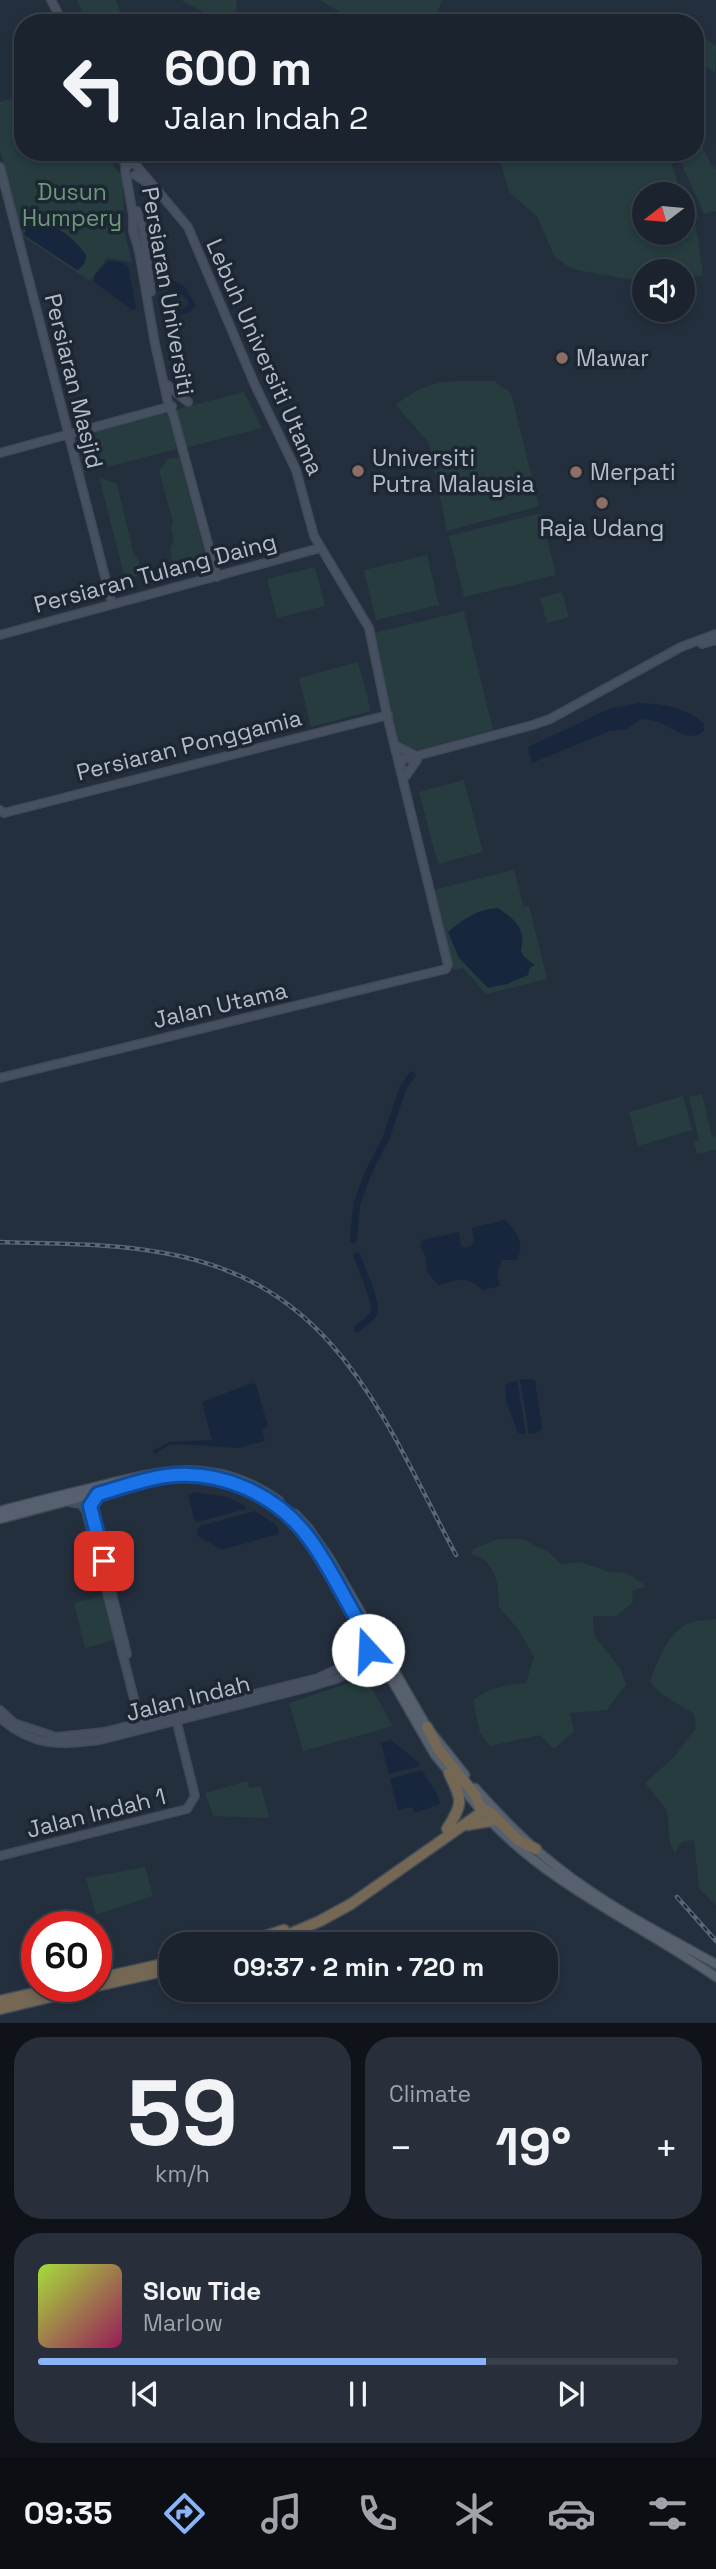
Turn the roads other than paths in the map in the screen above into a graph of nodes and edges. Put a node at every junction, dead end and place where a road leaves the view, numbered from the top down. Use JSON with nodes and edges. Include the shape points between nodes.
{"nodes":[{"id":1,"x":125,"y":161,"type":"edge"},
{"id":2,"x":129,"y":161,"type":"edge"},
{"id":3,"x":0,"y":167,"type":"edge"},
{"id":4,"x":131,"y":171,"type":"junction"},
{"id":5,"x":166,"y":386,"type":"junction"},
{"id":6,"x":188,"y":402,"type":"dead end"},
{"id":7,"x":172,"y":409,"type":"junction"},
{"id":8,"x":150,"y":412,"type":"junction"},
{"id":9,"x":69,"y":433,"type":"junction"},
{"id":10,"x":0,"y":453,"type":"edge"},
{"id":11,"x":320,"y":548,"type":"junction"},
{"id":12,"x":217,"y":577,"type":"junction"},
{"id":13,"x":113,"y":604,"type":"junction"},
{"id":14,"x":716,"y":634,"type":"edge"},
{"id":15,"x":0,"y":635,"type":"edge"},
{"id":16,"x":716,"y":640,"type":"edge"},
{"id":17,"x":678,"y":650,"type":"junction"},
{"id":18,"x":388,"y":713,"type":"junction"},
{"id":19,"x":392,"y":736,"type":"junction"},
{"id":20,"x":398,"y":747,"type":"junction"},
{"id":21,"x":416,"y":758,"type":"junction"},
{"id":22,"x":401,"y":762,"type":"junction"},
{"id":23,"x":405,"y":777,"type":"junction"},
{"id":24,"x":406,"y":794,"type":"junction"},
{"id":25,"x":0,"y":811,"type":"edge"},
{"id":26,"x":416,"y":833,"type":"junction"},
{"id":27,"x":448,"y":968,"type":"joint"},
{"id":28,"x":0,"y":1078,"type":"edge"},
{"id":29,"x":98,"y":1494,"type":"junction"},
{"id":30,"x":66,"y":1502,"type":"junction"},
{"id":31,"x":0,"y":1511,"type":"edge"},
{"id":32,"x":0,"y":1519,"type":"edge"},
{"id":33,"x":366,"y":1634,"type":"junction"},
{"id":34,"x":381,"y":1653,"type":"junction"},
{"id":35,"x":362,"y":1662,"type":"junction"},
{"id":36,"x":388,"y":1674,"type":"junction"},
{"id":37,"x":0,"y":1710,"type":"edge"},
{"id":38,"x":0,"y":1718,"type":"edge"},
{"id":39,"x":176,"y":1719,"type":"junction"},
{"id":40,"x":143,"y":1726,"type":"junction"},
{"id":41,"x":428,"y":1727,"type":"junction"},
{"id":42,"x":449,"y":1773,"type":"junction"},
{"id":43,"x":480,"y":1809,"type":"junction"},
{"id":44,"x":491,"y":1821,"type":"junction"},
{"id":45,"x":460,"y":1828,"type":"junction"},
{"id":46,"x":447,"y":1829,"type":"junction"},
{"id":47,"x":536,"y":1849,"type":"junction"},
{"id":48,"x":0,"y":1856,"type":"edge"},
{"id":49,"x":277,"y":1932,"type":"edge"},
{"id":50,"x":294,"y":1932,"type":"edge"},
{"id":51,"x":716,"y":1964,"type":"edge"},
{"id":52,"x":159,"y":1965,"type":"edge"},
{"id":53,"x":159,"y":1972,"type":"edge"},
{"id":54,"x":112,"y":1975,"type":"edge"},
{"id":55,"x":716,"y":1977,"type":"edge"},
{"id":56,"x":112,"y":1982,"type":"edge"},
{"id":57,"x":21,"y":1996,"type":"edge"},
{"id":58,"x":0,"y":2001,"type":"edge"},
{"id":59,"x":26,"y":2002,"type":"edge"},
{"id":60,"x":0,"y":2008,"type":"edge"}],
"edges":[{"from":1,"to":4,"type":"street","name":"Lebuh Universiti Utama"},
{"from":2,"to":4,"type":"street","name":"Lebuh Universiti Utama"},
{"from":3,"to":9,"type":"street","name":"Persiaran Masjid"},
{"from":4,"to":5,"type":"street","name":"Persiaran Universiti"},
{"from":4,"to":11,"type":"street","name":"Lebuh Universiti Utama","via":[[151,185],[188,227],[296,470],[310,528]]},
{"from":5,"to":6,"type":"street"},
{"from":5,"to":7,"type":"street","name":"Persiaran Universiti"},
{"from":5,"to":8,"type":"street","via":[[158,406]]},
{"from":7,"to":8,"type":"street"},
{"from":7,"to":12,"type":"street","name":"Persiaran Universiti"},
{"from":8,"to":9,"type":"street"},
{"from":9,"to":10,"type":"street"},
{"from":9,"to":13,"type":"street","name":"Persiaran Masjid"},
{"from":11,"to":12,"type":"street","name":"Persiaran Tulang Daing"},
{"from":11,"to":18,"type":"street","name":"Lebuh Universiti Utama","via":[[369,628]]},
{"from":12,"to":13,"type":"street","name":"Persiaran Tulang Daing"},
{"from":13,"to":15,"type":"street","name":"Persiaran Tulang Daing"},
{"from":14,"to":17,"type":"street"},
{"from":16,"to":17,"type":"street"},
{"from":17,"to":21,"type":"street","via":[[550,719]]},
{"from":18,"to":19,"type":"street","name":"Lebuh Universiti Utama"},
{"from":18,"to":20,"type":"street","name":"Lebuh Universiti Utama"},
{"from":18,"to":25,"type":"street","name":"Persiaran Ponggamia"},
{"from":19,"to":22,"type":"street"},
{"from":19,"to":24,"type":"street","name":"Lebuh Universiti Utama"},
{"from":20,"to":21,"type":"street"},
{"from":20,"to":22,"type":"street","name":"Lebuh Universiti Utama"},
{"from":21,"to":22,"type":"street"},
{"from":21,"to":23,"type":"street"},
{"from":22,"to":23,"type":"street","name":"Lebuh Universiti Utama"},
{"from":22,"to":24,"type":"street"},
{"from":23,"to":26,"type":"street","name":"Lebuh Universiti Utama"},
{"from":24,"to":26,"type":"street","name":"Lebuh Universiti Utama"},
{"from":26,"to":27,"type":"street","name":"Lebuh Universiti Utama"},
{"from":27,"to":28,"type":"street","name":"Jalan Utama"},
{"from":29,"to":30,"type":"main road"},
{"from":29,"to":33,"type":"main road","via":[[151,1479],[190,1476],[222,1480],[262,1496],[283,1510],[308,1537]]},
{"from":29,"to":40,"type":"street","via":[[91,1511]]},
{"from":30,"to":32,"type":"main road"},
{"from":30,"to":40,"type":"street","via":[[81,1504],[86,1511]]},
{"from":31,"to":34,"type":"main road","via":[[164,1471],[209,1472],[241,1481],[288,1507],[308,1528]]},
{"from":33,"to":34,"type":"main road"},
{"from":33,"to":35,"type":"main road","via":[[368,1650]]},
{"from":34,"to":35,"type":"street","name":"Jalan Indah"},
{"from":34,"to":36,"type":"main road"},
{"from":34,"to":41,"type":"main road"},
{"from":35,"to":36,"type":"main road"},
{"from":35,"to":39,"type":"street","name":"Jalan Indah","via":[[327,1682]]},
{"from":36,"to":42,"type":"main road"},
{"from":37,"to":40,"type":"street","name":"Jalan Indah","via":[[14,1723],[56,1737]]},
{"from":38,"to":40,"type":"street","name":"Jalan Indah","via":[[20,1733],[55,1744],[100,1740]]},
{"from":39,"to":40,"type":"street","name":"Jalan Indah"},
{"from":39,"to":48,"type":"street","name":"Jalan Indah 1","via":[[195,1796],[187,1810]]},
{"from":41,"to":43,"type":"highway","via":[[439,1750],[476,1796]]},
{"from":41,"to":47,"type":"main road","via":[[474,1788]]},
{"from":42,"to":43,"type":"main road"},
{"from":42,"to":46,"type":"highway","via":[[460,1808]]},
{"from":43,"to":44,"type":"main road"},
{"from":43,"to":45,"type":"highway"},
{"from":43,"to":46,"type":"highway"},
{"from":43,"to":47,"type":"highway"},
{"from":44,"to":45,"type":"highway"},
{"from":44,"to":55,"type":"main road","via":[[561,1879]]},
{"from":45,"to":50,"type":"highway","via":[[351,1904]]},
{"from":46,"to":49,"type":"highway","via":[[338,1904]]},
{"from":47,"to":51,"type":"main road","via":[[605,1900]]},
{"from":52,"to":54,"type":"highway"},
{"from":53,"to":56,"type":"highway"},
{"from":57,"to":58,"type":"highway"},
{"from":59,"to":60,"type":"highway"}]}
